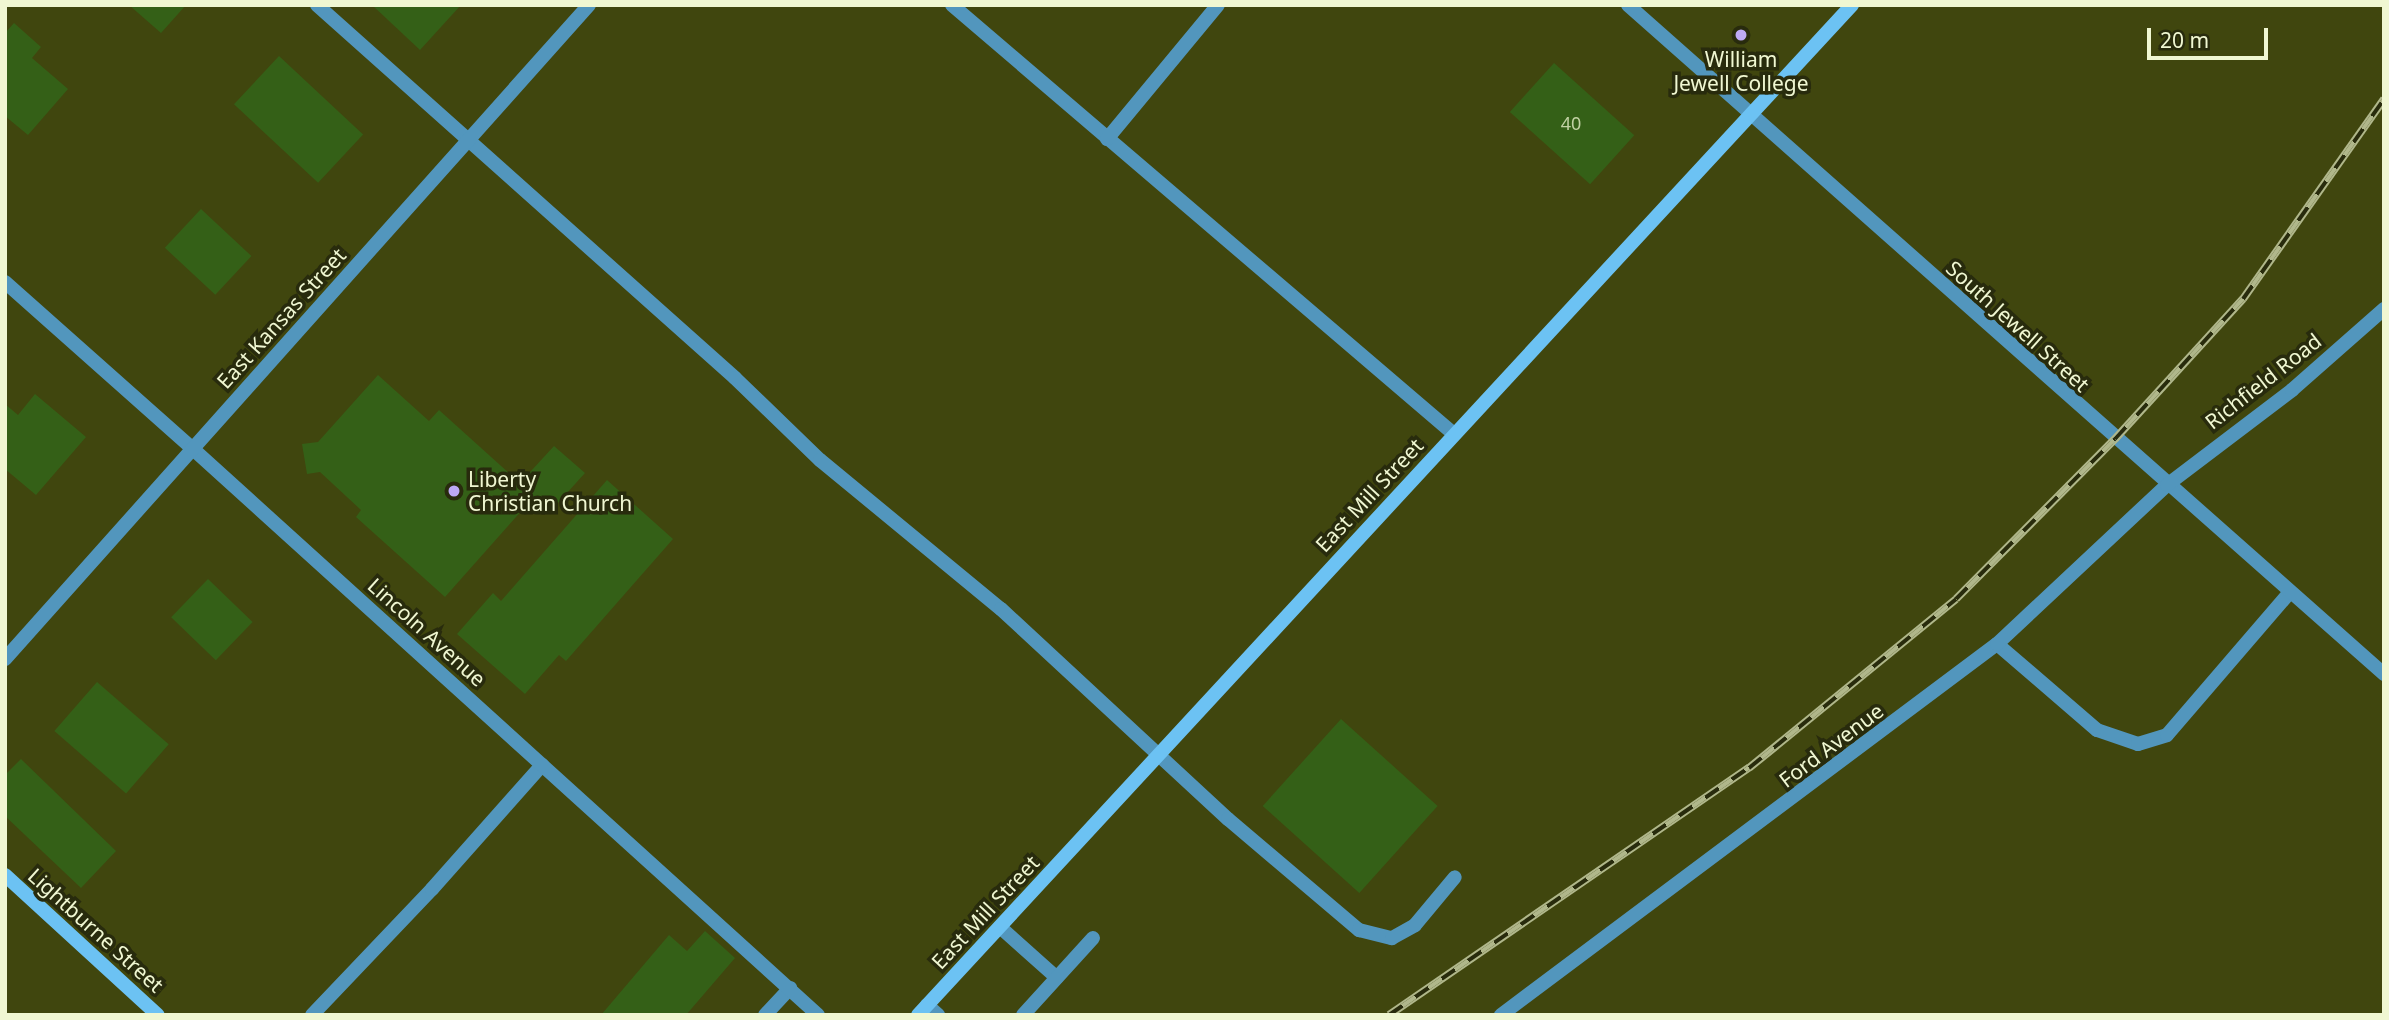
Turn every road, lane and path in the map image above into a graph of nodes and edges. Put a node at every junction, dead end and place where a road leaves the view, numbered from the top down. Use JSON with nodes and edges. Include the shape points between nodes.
{"nodes":[{"id":1,"x":317,"y":5,"type":"edge"},
{"id":2,"x":589,"y":5,"type":"edge"},
{"id":3,"x":952,"y":5,"type":"edge"},
{"id":4,"x":1218,"y":5,"type":"edge"},
{"id":5,"x":1628,"y":5,"type":"edge"},
{"id":6,"x":1852,"y":5,"type":"edge"},
{"id":7,"x":1749,"y":115,"type":"junction"},
{"id":8,"x":1107,"y":139,"type":"junction"},
{"id":9,"x":467,"y":140,"type":"junction"},
{"id":10,"x":5,"y":282,"type":"edge"},
{"id":11,"x":2384,"y":309,"type":"edge"},
{"id":12,"x":1454,"y":434,"type":"junction"},
{"id":13,"x":193,"y":449,"type":"junction"},
{"id":14,"x":2167,"y":485,"type":"junction"},
{"id":15,"x":2290,"y":592,"type":"junction"},
{"id":16,"x":1997,"y":645,"type":"junction"},
{"id":17,"x":5,"y":659,"type":"edge"},
{"id":18,"x":2384,"y":674,"type":"edge"},
{"id":19,"x":1160,"y":752,"type":"junction"},
{"id":20,"x":542,"y":765,"type":"junction"},
{"id":21,"x":5,"y":876,"type":"edge"},
{"id":22,"x":1455,"y":877,"type":"dead end"},
{"id":23,"x":1000,"y":927,"type":"junction"},
{"id":24,"x":1093,"y":938,"type":"dead end"},
{"id":25,"x":1057,"y":978,"type":"junction"},
{"id":26,"x":790,"y":988,"type":"junction"},
{"id":27,"x":928,"y":1012,"type":"edge"},
{"id":28,"x":158,"y":1015,"type":"edge"},
{"id":29,"x":312,"y":1015,"type":"edge"},
{"id":30,"x":765,"y":1015,"type":"edge"},
{"id":31,"x":818,"y":1015,"type":"edge"},
{"id":32,"x":1023,"y":1015,"type":"edge"},
{"id":33,"x":1501,"y":1015,"type":"edge"}],
"edges":[{"from":1,"to":9,"type":"street"},
{"from":2,"to":9,"type":"street","name":"East Kansas Street"},
{"from":3,"to":8,"type":"street"},
{"from":4,"to":8,"type":"street"},
{"from":5,"to":7,"type":"street","name":"South Jewell Street"},
{"from":6,"to":7,"type":"main road","name":"East Mill Street"},
{"from":7,"to":12,"type":"main road","name":"East Mill Street"},
{"from":7,"to":14,"type":"street","name":"South Jewell Street"},
{"from":8,"to":12,"type":"street","via":[[1177,193]]},
{"from":9,"to":13,"type":"street","name":"East Kansas Street"},
{"from":9,"to":19,"type":"street","via":[[735,378],[820,460],[1002,608]]},
{"from":10,"to":13,"type":"street","name":"Lincoln Avenue"},
{"from":11,"to":14,"type":"street","name":"Richfield Road","via":[[2292,390]]},
{"from":12,"to":19,"type":"main road","name":"East Mill Street"},
{"from":13,"to":17,"type":"street","name":"East Kansas Street"},
{"from":13,"to":20,"type":"street","name":"Lincoln Avenue"},
{"from":14,"to":15,"type":"street","name":"South Jewell Street"},
{"from":14,"to":16,"type":"street","name":"Ford Avenue"},
{"from":15,"to":16,"type":"street","via":[[2167,735],[2138,744],[2097,730]]},
{"from":15,"to":18,"type":"street","name":"South Jewell Street"},
{"from":16,"to":33,"type":"street","name":"Ford Avenue"},
{"from":19,"to":22,"type":"street","via":[[1228,819],[1359,930],[1392,938],[1403,932],[1415,925]]},
{"from":19,"to":23,"type":"main road","name":"East Mill Street"},
{"from":20,"to":26,"type":"street","name":"Lincoln Avenue"},
{"from":20,"to":29,"type":"street"},
{"from":21,"to":28,"type":"main road","name":"Lightburne Street"},
{"from":23,"to":25,"type":"street"},
{"from":23,"to":27,"type":"main road","name":"East Mill Street"},
{"from":24,"to":25,"type":"street"},
{"from":25,"to":32,"type":"street"},
{"from":26,"to":30,"type":"street"},
{"from":26,"to":31,"type":"street","name":"Lincoln Avenue"}]}
